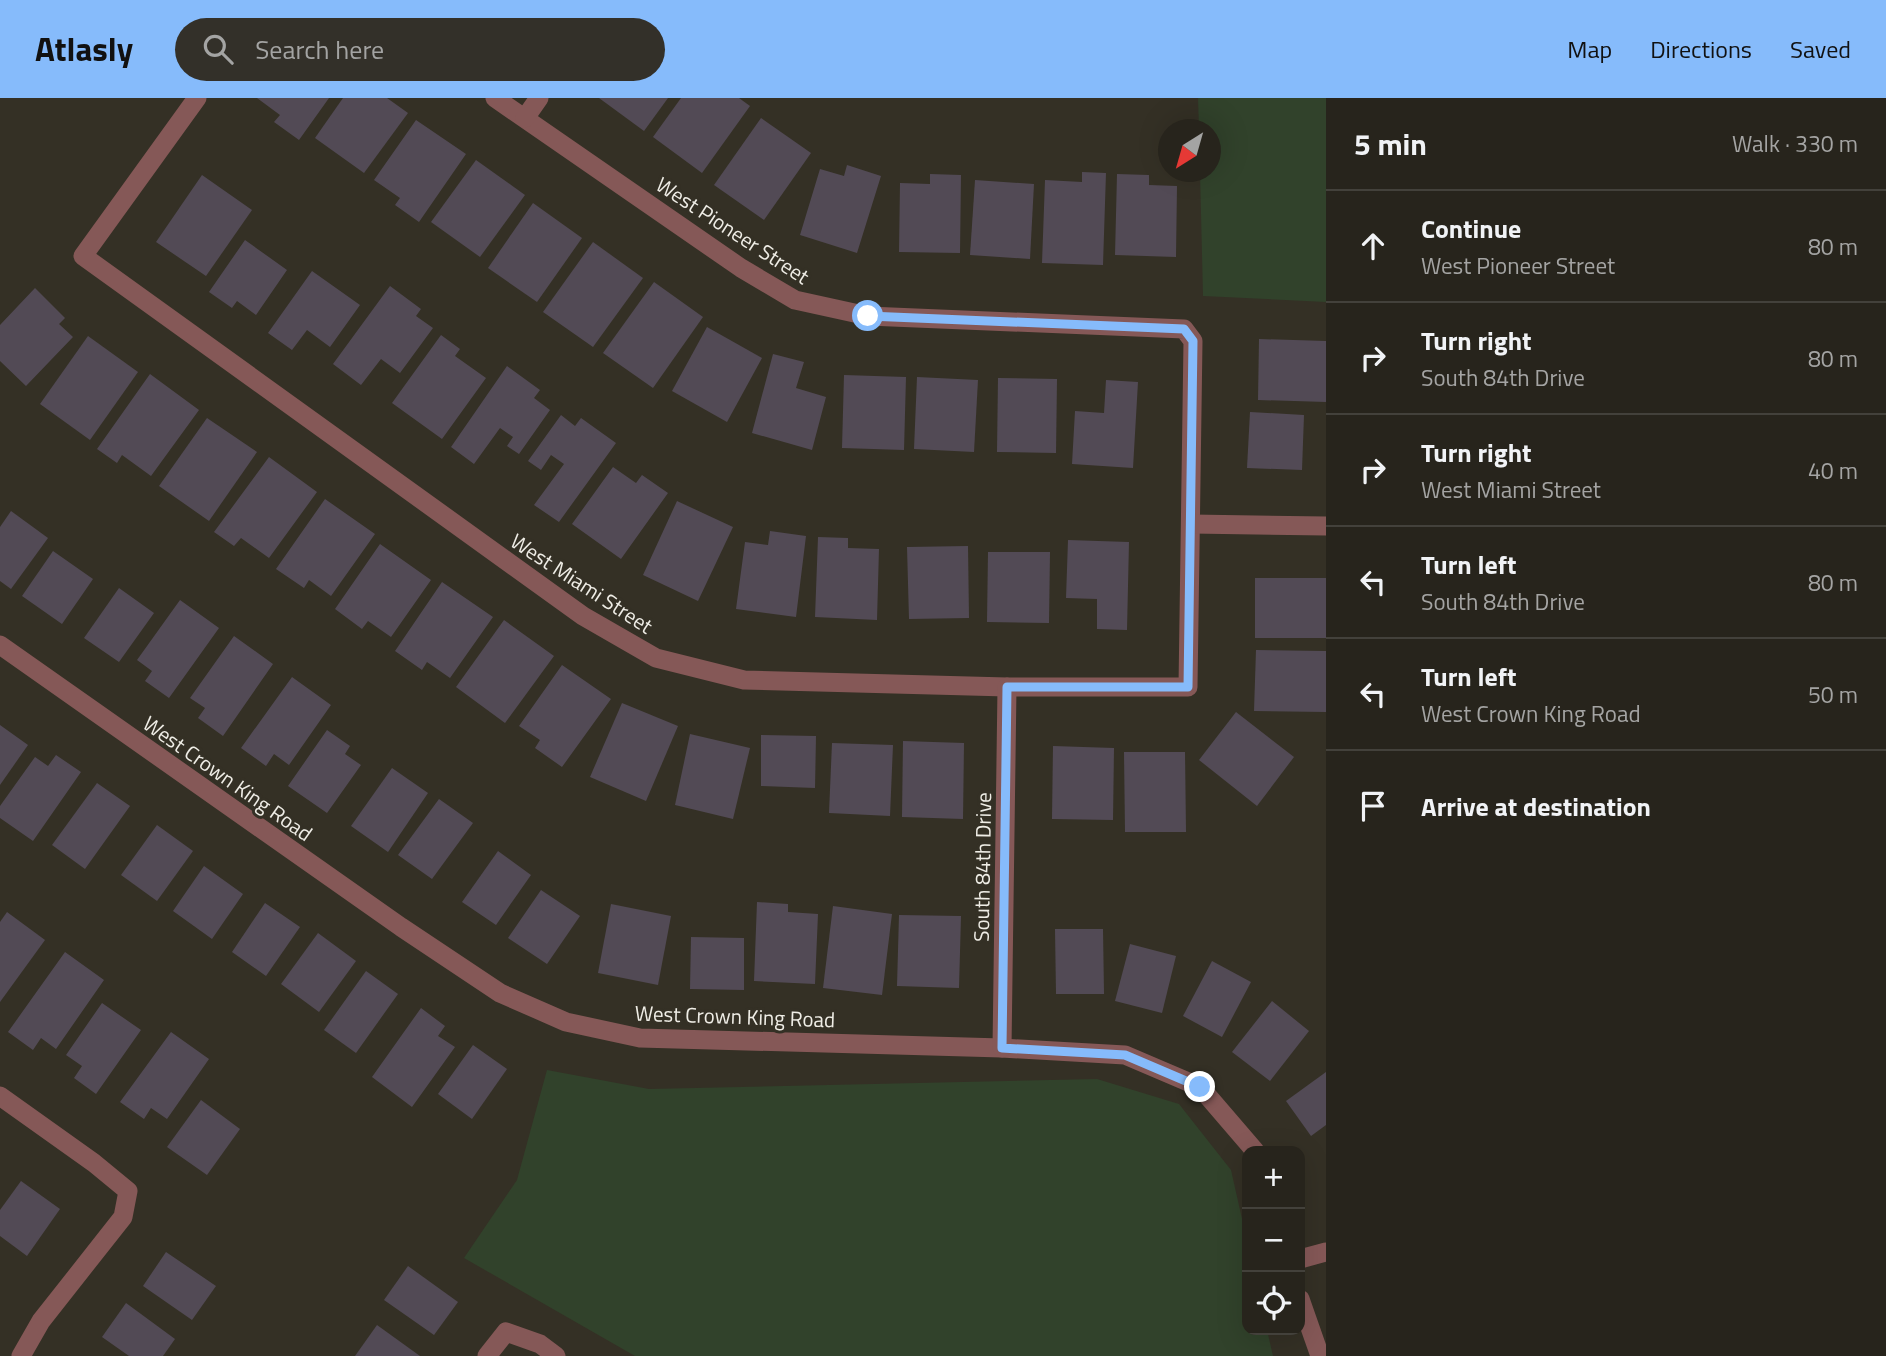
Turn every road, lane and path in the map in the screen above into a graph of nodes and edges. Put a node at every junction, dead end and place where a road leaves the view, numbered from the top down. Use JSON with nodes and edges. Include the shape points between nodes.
{"nodes":[{"id":1,"x":495,"y":98,"type":"edge"},
{"id":2,"x":539,"y":98,"type":"edge"},
{"id":3,"x":194,"y":99,"type":"edge"},
{"id":4,"x":525,"y":118,"type":"junction"},
{"id":5,"x":1191,"y":524,"type":"junction"},
{"id":6,"x":1326,"y":526,"type":"edge"},
{"id":7,"x":0,"y":645,"type":"edge"},
{"id":8,"x":1007,"y":687,"type":"junction"},
{"id":9,"x":1002,"y":1048,"type":"junction"},
{"id":10,"x":0,"y":1096,"type":"edge"},
{"id":11,"x":1251,"y":1146,"type":"edge"},
{"id":12,"x":1326,"y":1251,"type":"edge"},
{"id":13,"x":1305,"y":1257,"type":"edge"},
{"id":14,"x":1305,"y":1313,"type":"edge"},
{"id":15,"x":21,"y":1356,"type":"edge"},
{"id":16,"x":487,"y":1356,"type":"edge"},
{"id":17,"x":556,"y":1356,"type":"edge"},
{"id":18,"x":1320,"y":1356,"type":"edge"}],
"edges":[{"from":1,"to":4,"type":"street","name":"West Pioneer Street"},
{"from":2,"to":4,"type":"street"},
{"from":3,"to":8,"type":"street","name":"West Miami Street","via":[[83,256],[583,616],[656,658],[744,680]]},
{"from":4,"to":5,"type":"street","name":"West Pioneer Street","via":[[741,268],[795,300],[868,316],[1184,329],[1193,341]]},
{"from":5,"to":6,"type":"street"},
{"from":5,"to":8,"type":"street","name":"West Miami Street","via":[[1188,687]]},
{"from":7,"to":9,"type":"street","name":"West Crown King Road","via":[[489,986],[566,1022],[640,1038]]},
{"from":8,"to":9,"type":"street","name":"South 84th Drive"},
{"from":9,"to":11,"type":"street","name":"West Crown King Road","via":[[1125,1055],[1200,1087]]},
{"from":10,"to":15,"type":"street","via":[[128,1191],[123,1217],[41,1321]]},
{"from":12,"to":13,"type":"street"},
{"from":14,"to":18,"type":"street"},
{"from":16,"to":17,"type":"street","via":[[506,1332],[540,1344]]}]}
